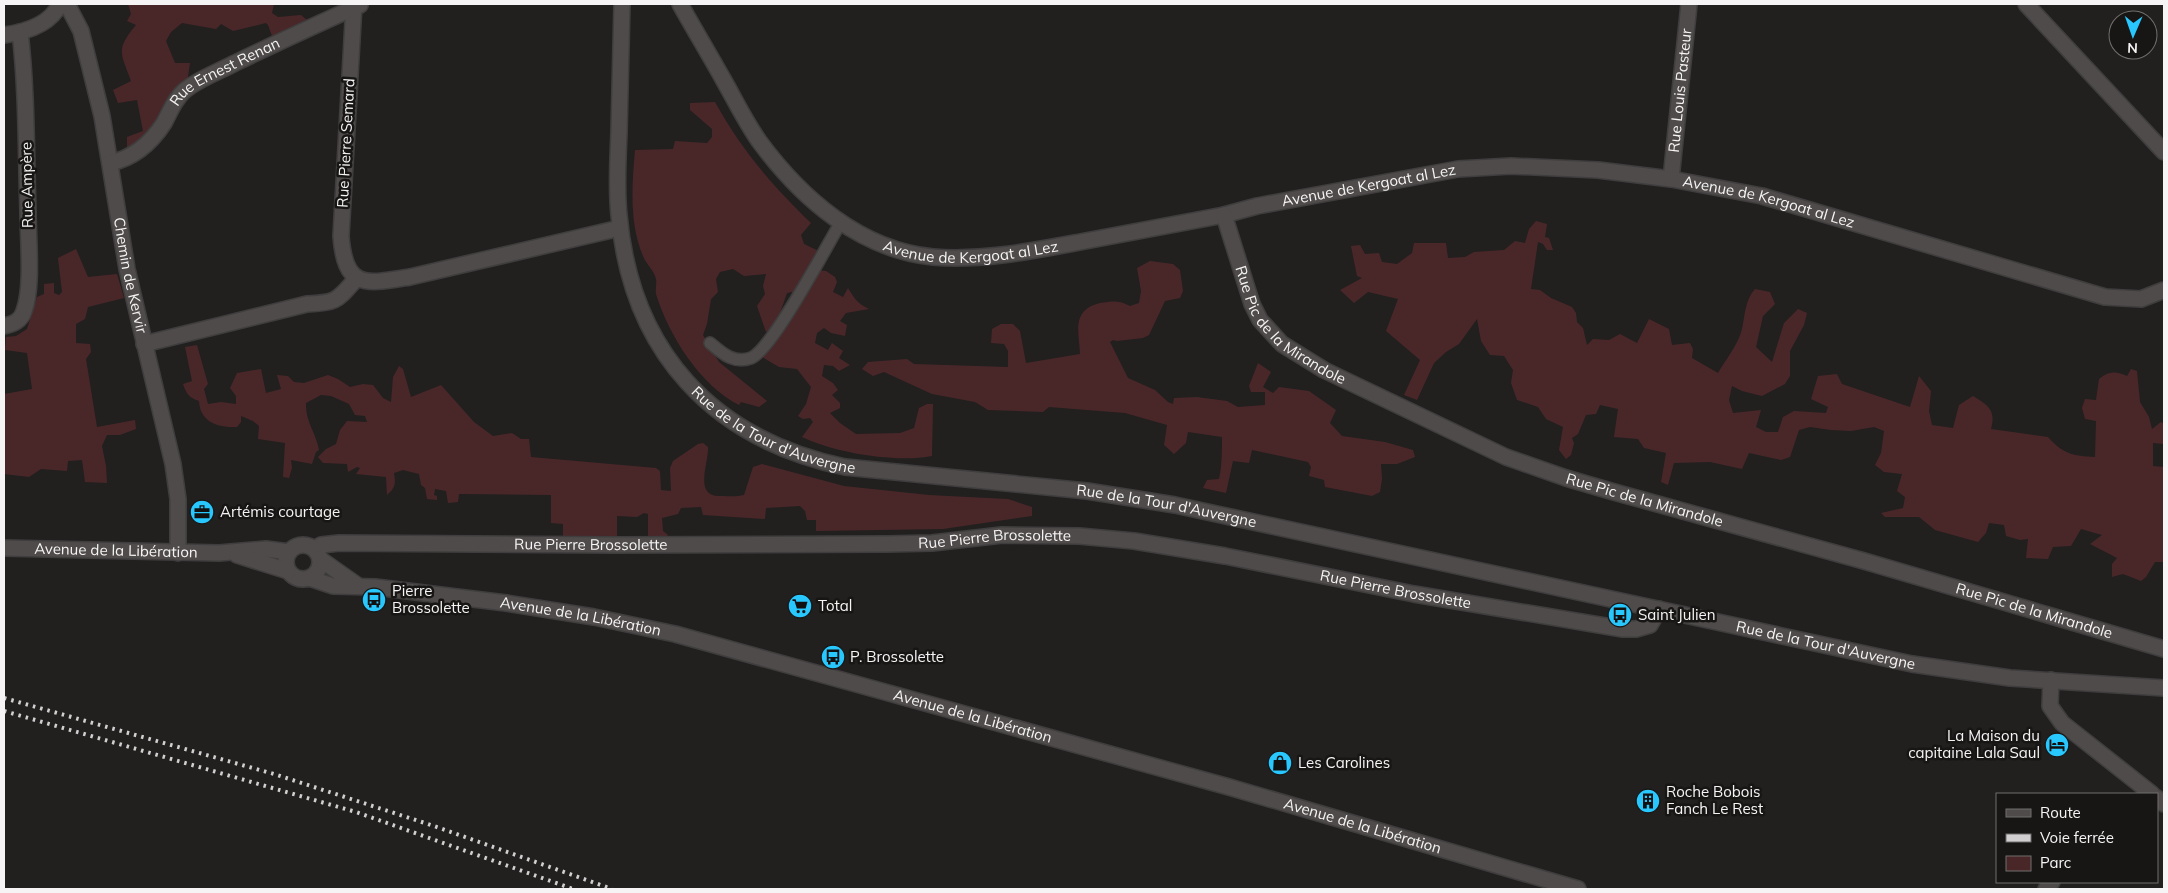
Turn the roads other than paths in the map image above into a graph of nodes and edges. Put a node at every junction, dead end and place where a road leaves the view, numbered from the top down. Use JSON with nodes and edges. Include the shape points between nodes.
{"nodes":[{"id":1,"x":60,"y":4,"type":"edge"},
{"id":2,"x":64,"y":4,"type":"edge"},
{"id":3,"x":622,"y":4,"type":"edge"},
{"id":4,"x":680,"y":4,"type":"edge"},
{"id":5,"x":1688,"y":4,"type":"edge"},
{"id":6,"x":2026,"y":4,"type":"edge"},
{"id":7,"x":357,"y":5,"type":"edge"},
{"id":8,"x":20,"y":32,"type":"junction"},
{"id":9,"x":4,"y":35,"type":"edge"},
{"id":10,"x":2164,"y":152,"type":"edge"},
{"id":11,"x":110,"y":163,"type":"junction"},
{"id":12,"x":1671,"y":179,"type":"junction"},
{"id":13,"x":1224,"y":215,"type":"junction"},
{"id":14,"x":841,"y":222,"type":"junction"},
{"id":15,"x":620,"y":228,"type":"junction"},
{"id":16,"x":357,"y":278,"type":"junction"},
{"id":17,"x":2164,"y":290,"type":"edge"},
{"id":18,"x":4,"y":326,"type":"edge"},
{"id":19,"x":144,"y":344,"type":"junction"},
{"id":20,"x":710,"y":344,"type":"dead end"},
{"id":21,"x":4,"y":548,"type":"edge"},
{"id":22,"x":289,"y":552,"type":"junction"},
{"id":23,"x":178,"y":553,"type":"junction"},
{"id":24,"x":228,"y":553,"type":"junction"},
{"id":25,"x":317,"y":554,"type":"junction"},
{"id":26,"x":288,"y":571,"type":"junction"},
{"id":27,"x":308,"y":578,"type":"junction"},
{"id":28,"x":357,"y":585,"type":"junction"},
{"id":29,"x":1659,"y":609,"type":"junction"},
{"id":30,"x":2164,"y":649,"type":"edge"},
{"id":31,"x":2050,"y":680,"type":"junction"},
{"id":32,"x":2164,"y":688,"type":"edge"},
{"id":33,"x":2151,"y":793,"type":"edge"},
{"id":34,"x":1578,"y":889,"type":"edge"}],
"edges":[{"from":1,"to":8,"type":"street","via":[[47,21]]},
{"from":2,"to":11,"type":"street","name":"Chemin de Kervir","via":[[76,19],[84,43]]},
{"from":3,"to":15,"type":"street","name":"Rue de la Tour d'Auvergne"},
{"from":4,"to":14,"type":"street","name":"Avenue de Kergoat al Lez","via":[[737,108],[760,142],[798,186]]},
{"from":5,"to":12,"type":"street","name":"Rue Louis Pasteur"},
{"from":6,"to":10,"type":"street"},
{"from":7,"to":11,"type":"street","name":"Rue Ernest Renan","via":[[194,84],[177,99],[150,142],[126,158]]},
{"from":7,"to":16,"type":"street","name":"Rue Pierre Semard","via":[[341,236],[345,263]]},
{"from":8,"to":9,"type":"street"},
{"from":8,"to":18,"type":"street","name":"Rue Ampère","via":[[25,90],[27,291],[24,314],[13,324]]},
{"from":11,"to":19,"type":"street","name":"Chemin de Kervir","via":[[127,269]]},
{"from":12,"to":13,"type":"street","name":"Avenue de Kergoat al Lez","via":[[1561,168],[1484,167],[1400,179]]},
{"from":12,"to":17,"type":"street","name":"Avenue de Kergoat al Lez","via":[[1762,196],[2105,297],[2141,299]]},
{"from":13,"to":14,"type":"street","name":"Avenue de Kergoat al Lez","via":[[1013,253],[948,258],[898,250]]},
{"from":13,"to":30,"type":"street","name":"Rue Pic de la Mirandole","via":[[1252,304],[1260,320],[1282,344],[1324,370],[1498,453],[1566,478]]},
{"from":14,"to":20,"type":"lane","via":[[762,350],[753,357],[738,360]]},
{"from":15,"to":16,"type":"street","via":[[410,277],[378,282]]},
{"from":15,"to":29,"type":"street","name":"Rue de la Tour d'Auvergne","via":[[641,308],[661,349],[677,371],[722,415],[759,438],[794,453],[845,467],[1087,491],[1175,505]]},
{"from":16,"to":19,"type":"street","via":[[333,302],[307,304]]},
{"from":19,"to":23,"type":"street","name":"Chemin de Kervir","via":[[176,484]]},
{"from":21,"to":23,"type":"street","name":"Avenue de la Libération"},
{"from":22,"to":24,"type":"street","name":"Avenue de la Libération","via":[[266,549]]},
{"from":22,"to":25,"type":"street","via":[[301,545],[310,546]]},
{"from":22,"to":26,"type":"street","via":[[285,561]]},
{"from":23,"to":24,"type":"street","name":"Avenue de la Libération"},
{"from":24,"to":26,"type":"street","name":"Avenue de la Libération"},
{"from":25,"to":27,"type":"street","via":[[319,569]]},
{"from":25,"to":28,"type":"street","name":"Avenue de la Libération","via":[[326,566]]},
{"from":25,"to":29,"type":"street","name":"Rue Pierre Brossolette","via":[[321,545],[340,543],[613,546],[888,544],[1002,535],[1079,536],[1177,547],[1404,592],[1623,628],[1650,625]]},
{"from":26,"to":27,"type":"street","via":[[296,578]]},
{"from":27,"to":28,"type":"street","name":"Avenue de la Libération","via":[[333,586]]},
{"from":28,"to":34,"type":"street","name":"Avenue de la Libération","via":[[506,603],[675,634],[1229,787]]},
{"from":29,"to":31,"type":"street","name":"Rue de la Tour d'Auvergne","via":[[1912,664]]},
{"from":31,"to":32,"type":"street","name":"Rue de la Tour d'Auvergne"},
{"from":31,"to":33,"type":"street","via":[[2050,706],[2062,723]]}]}
